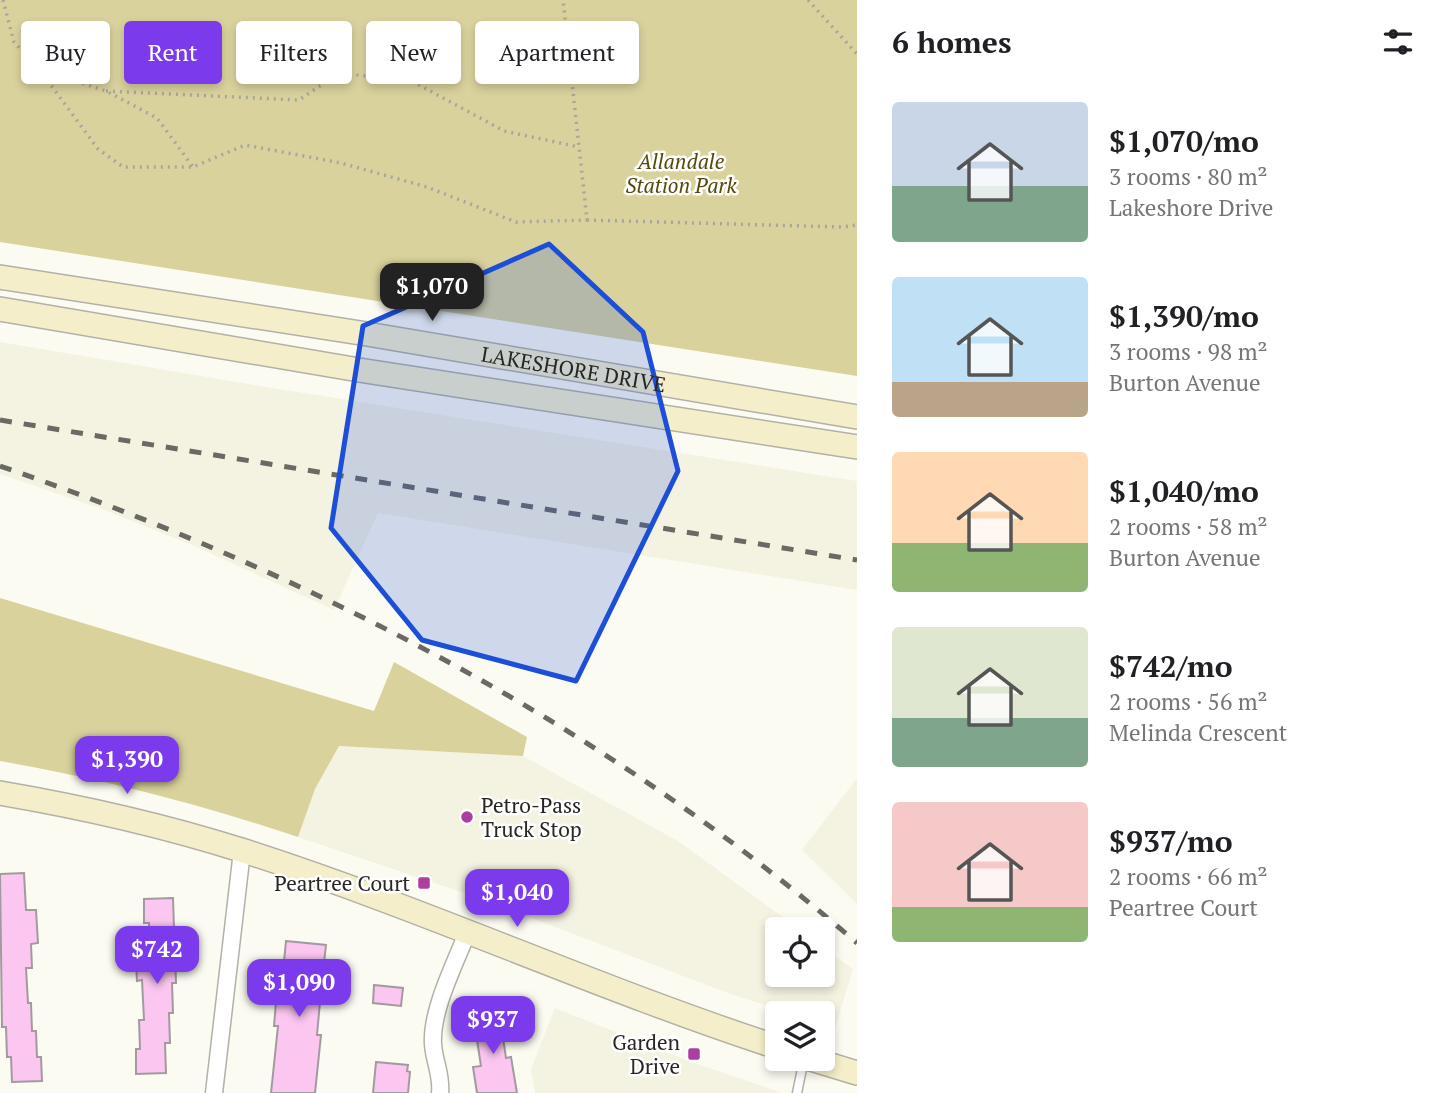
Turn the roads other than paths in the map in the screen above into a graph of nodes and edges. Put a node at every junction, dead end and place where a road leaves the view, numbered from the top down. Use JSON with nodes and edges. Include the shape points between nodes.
{"nodes":[{"id":1,"x":0,"y":277,"type":"edge"},
{"id":2,"x":0,"y":309,"type":"edge"},
{"id":3,"x":857,"y":417,"type":"edge"},
{"id":4,"x":857,"y":447,"type":"edge"},
{"id":5,"x":0,"y":793,"type":"edge"},
{"id":6,"x":242,"y":851,"type":"junction"},
{"id":7,"x":467,"y":933,"type":"junction"},
{"id":8,"x":765,"y":1043,"type":"edge"},
{"id":9,"x":835,"y":1066,"type":"edge"},
{"id":10,"x":802,"y":1071,"type":"edge"},
{"id":11,"x":857,"y":1073,"type":"edge"},
{"id":12,"x":214,"y":1093,"type":"edge"},
{"id":13,"x":440,"y":1093,"type":"edge"},
{"id":14,"x":797,"y":1093,"type":"edge"}],
"edges":[{"from":1,"to":3,"type":"main road","name":"LAKESHORE DRIVE"},
{"from":2,"to":4,"type":"main road","name":"LAKESHORE DRIVE"},
{"from":5,"to":6,"type":"main road","via":[[97,811]]},
{"from":6,"to":7,"type":"main road"},
{"from":6,"to":12,"type":"street"},
{"from":7,"to":8,"type":"main road"},
{"from":7,"to":13,"type":"street","via":[[434,1031]]},
{"from":9,"to":11,"type":"main road"},
{"from":10,"to":14,"type":"lane"}]}
